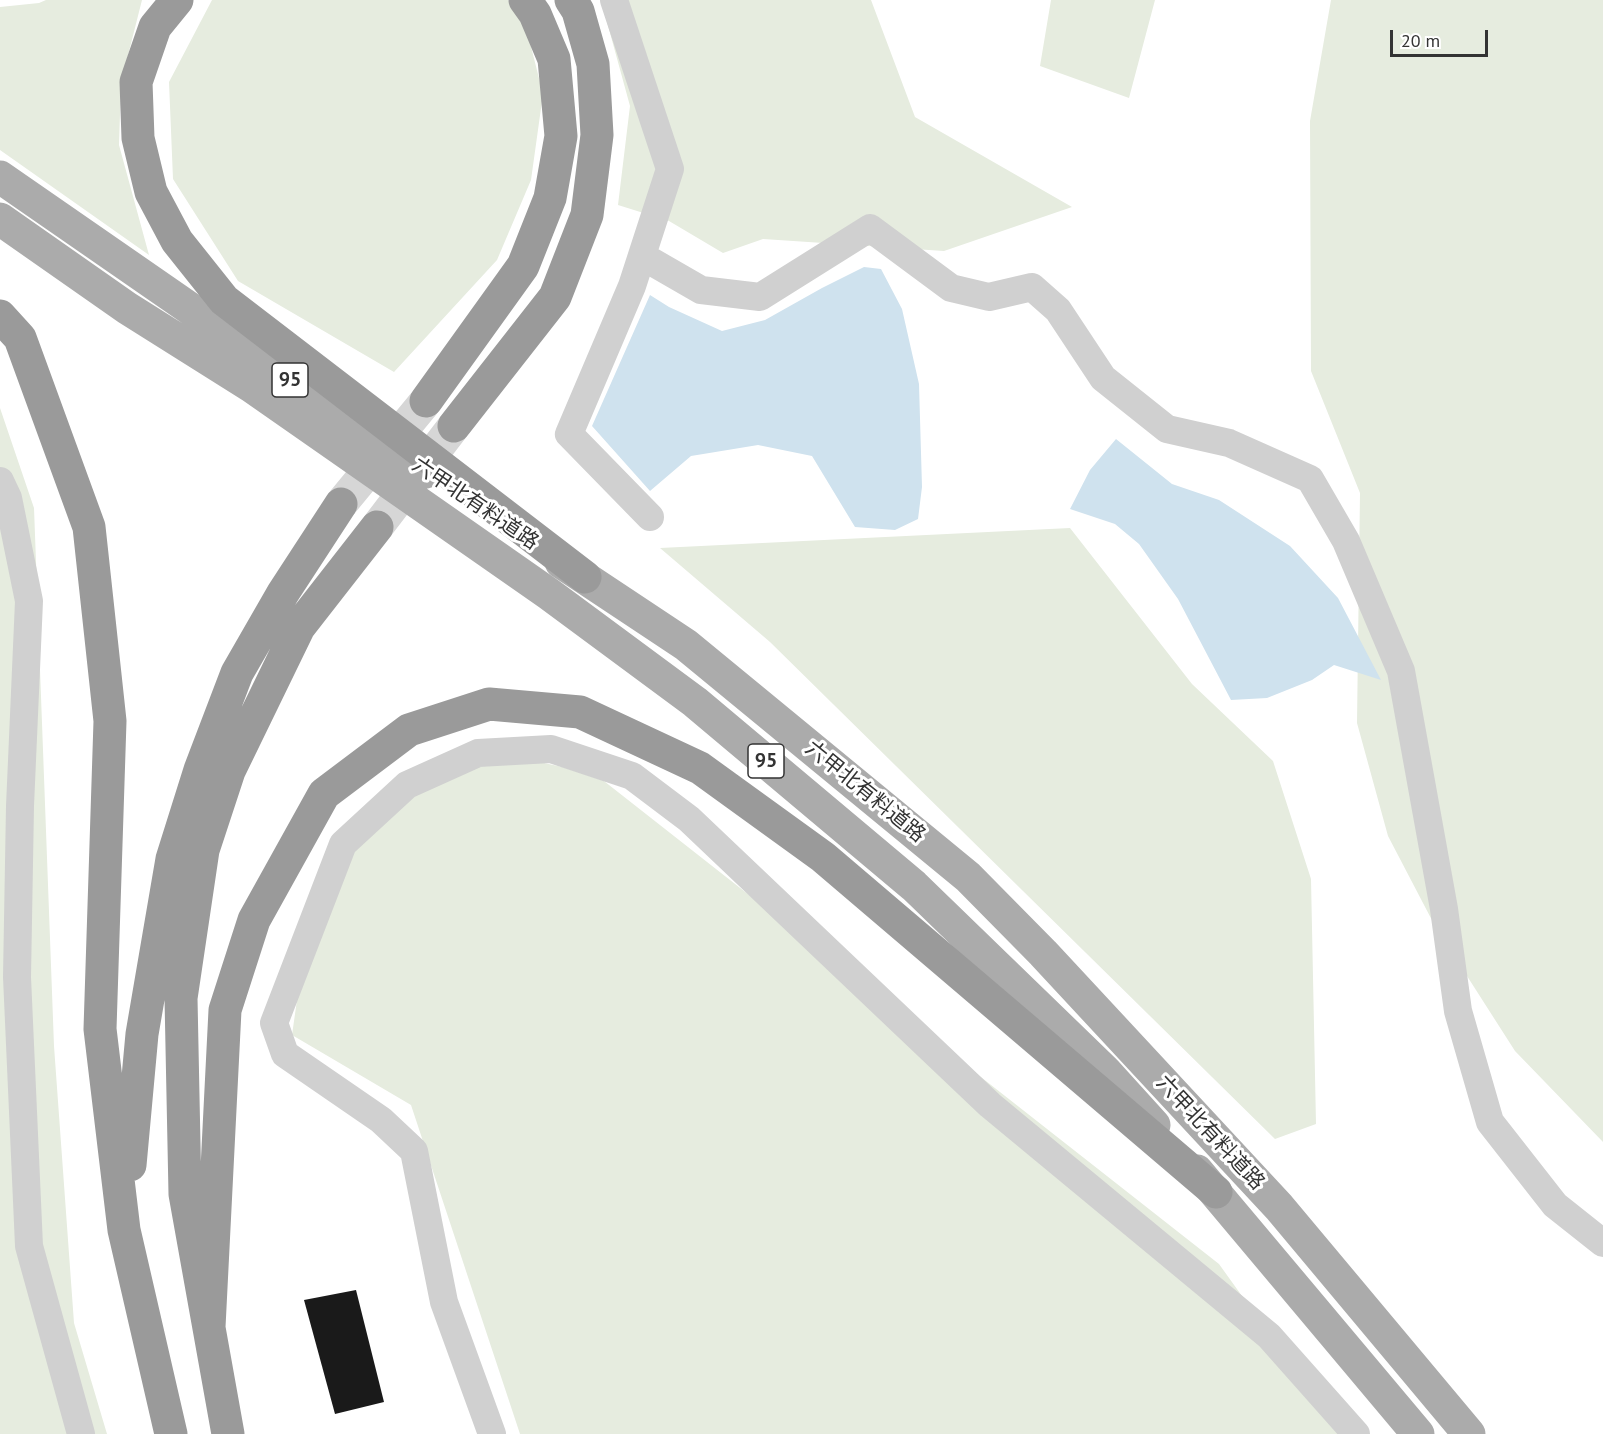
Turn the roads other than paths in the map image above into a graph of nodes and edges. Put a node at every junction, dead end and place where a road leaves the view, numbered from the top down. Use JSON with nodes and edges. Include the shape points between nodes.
{"nodes":[{"id":1,"x":177,"y":0,"type":"edge"},
{"id":2,"x":525,"y":0,"type":"edge"},
{"id":3,"x":571,"y":0,"type":"edge"},
{"id":4,"x":614,"y":0,"type":"edge"},
{"id":5,"x":0,"y":177,"type":"edge"},
{"id":6,"x":0,"y":219,"type":"edge"},
{"id":7,"x":642,"y":256,"type":"junction"},
{"id":8,"x":0,"y":316,"type":"edge"},
{"id":9,"x":426,"y":401,"type":"tunnel mouth"},
{"id":10,"x":454,"y":426,"type":"tunnel mouth"},
{"id":11,"x":0,"y":481,"type":"edge"},
{"id":12,"x":340,"y":504,"type":"tunnel mouth"},
{"id":13,"x":650,"y":517,"type":"dead end"},
{"id":14,"x":377,"y":526,"type":"tunnel mouth"},
{"id":15,"x":585,"y":577,"type":"junction"},
{"id":16,"x":1216,"y":1192,"type":"junction"},
{"id":17,"x":124,"y":1230,"type":"junction"},
{"id":18,"x":1603,"y":1243,"type":"edge"},
{"id":19,"x":208,"y":1327,"type":"junction"},
{"id":20,"x":81,"y":1434,"type":"edge"},
{"id":21,"x":171,"y":1434,"type":"edge"},
{"id":22,"x":228,"y":1434,"type":"edge"},
{"id":23,"x":492,"y":1434,"type":"edge"},
{"id":24,"x":1356,"y":1434,"type":"edge"},
{"id":25,"x":1418,"y":1434,"type":"edge"},
{"id":26,"x":1468,"y":1434,"type":"edge"}],
"edges":[{"from":1,"to":15,"type":"highway","via":[[155,27],[136,82],[138,138],[151,192],[177,241],[224,300]]},
{"from":2,"to":9,"type":"highway","via":[[554,59],[561,136],[550,198],[523,266]]},
{"from":3,"to":10,"type":"highway","via":[[578,11],[593,64],[597,135],[587,215],[555,297]]},
{"from":4,"to":7,"type":"street","via":[[670,169]]},
{"from":5,"to":15,"type":"main road","name":"六甲北有料道路","number":"95","via":[[277,372]]},
{"from":6,"to":16,"type":"main road","name":"六甲北有料道路","number":"95","via":[[127,308],[251,386],[549,594],[695,702],[914,885],[1105,1071]]},
{"from":7,"to":13,"type":"street","via":[[633,286],[569,434]]},
{"from":7,"to":18,"type":"street","via":[[701,290],[760,297],[870,228],[951,288],[989,297],[1032,287],[1058,310],[1103,378],[1167,429],[1229,443],[1310,479],[1346,541],[1401,671],[1444,909],[1458,1011],[1490,1122],[1555,1205]]},
{"from":8,"to":17,"type":"highway","via":[[20,338],[89,527],[110,721],[100,1029]]},
{"from":11,"to":20,"type":"street","via":[[8,498],[29,601],[17,977],[29,1246]]},
{"from":12,"to":17,"type":"highway","via":[[237,673],[172,859],[142,1034]]},
{"from":14,"to":19,"type":"highway","via":[[299,627],[230,771],[203,850],[181,999],[185,1194]]},
{"from":15,"to":26,"type":"main road","name":"六甲北有料道路","number":"95","via":[[686,645],[968,877],[1279,1207]]},
{"from":16,"to":19,"type":"highway","via":[[823,857],[700,768],[580,712],[489,704],[409,730],[324,794],[254,920],[225,1010]]},
{"from":16,"to":25,"type":"main road","name":"六甲北有料道路","number":"95"},
{"from":17,"to":21,"type":"highway"},
{"from":19,"to":22,"type":"highway"},
{"from":23,"to":24,"type":"street","via":[[444,1302],[414,1151],[381,1120],[285,1054],[274,1023],[343,844],[407,785],[478,753],[551,749],[632,776],[689,819],[990,1105],[1269,1335]]}]}
